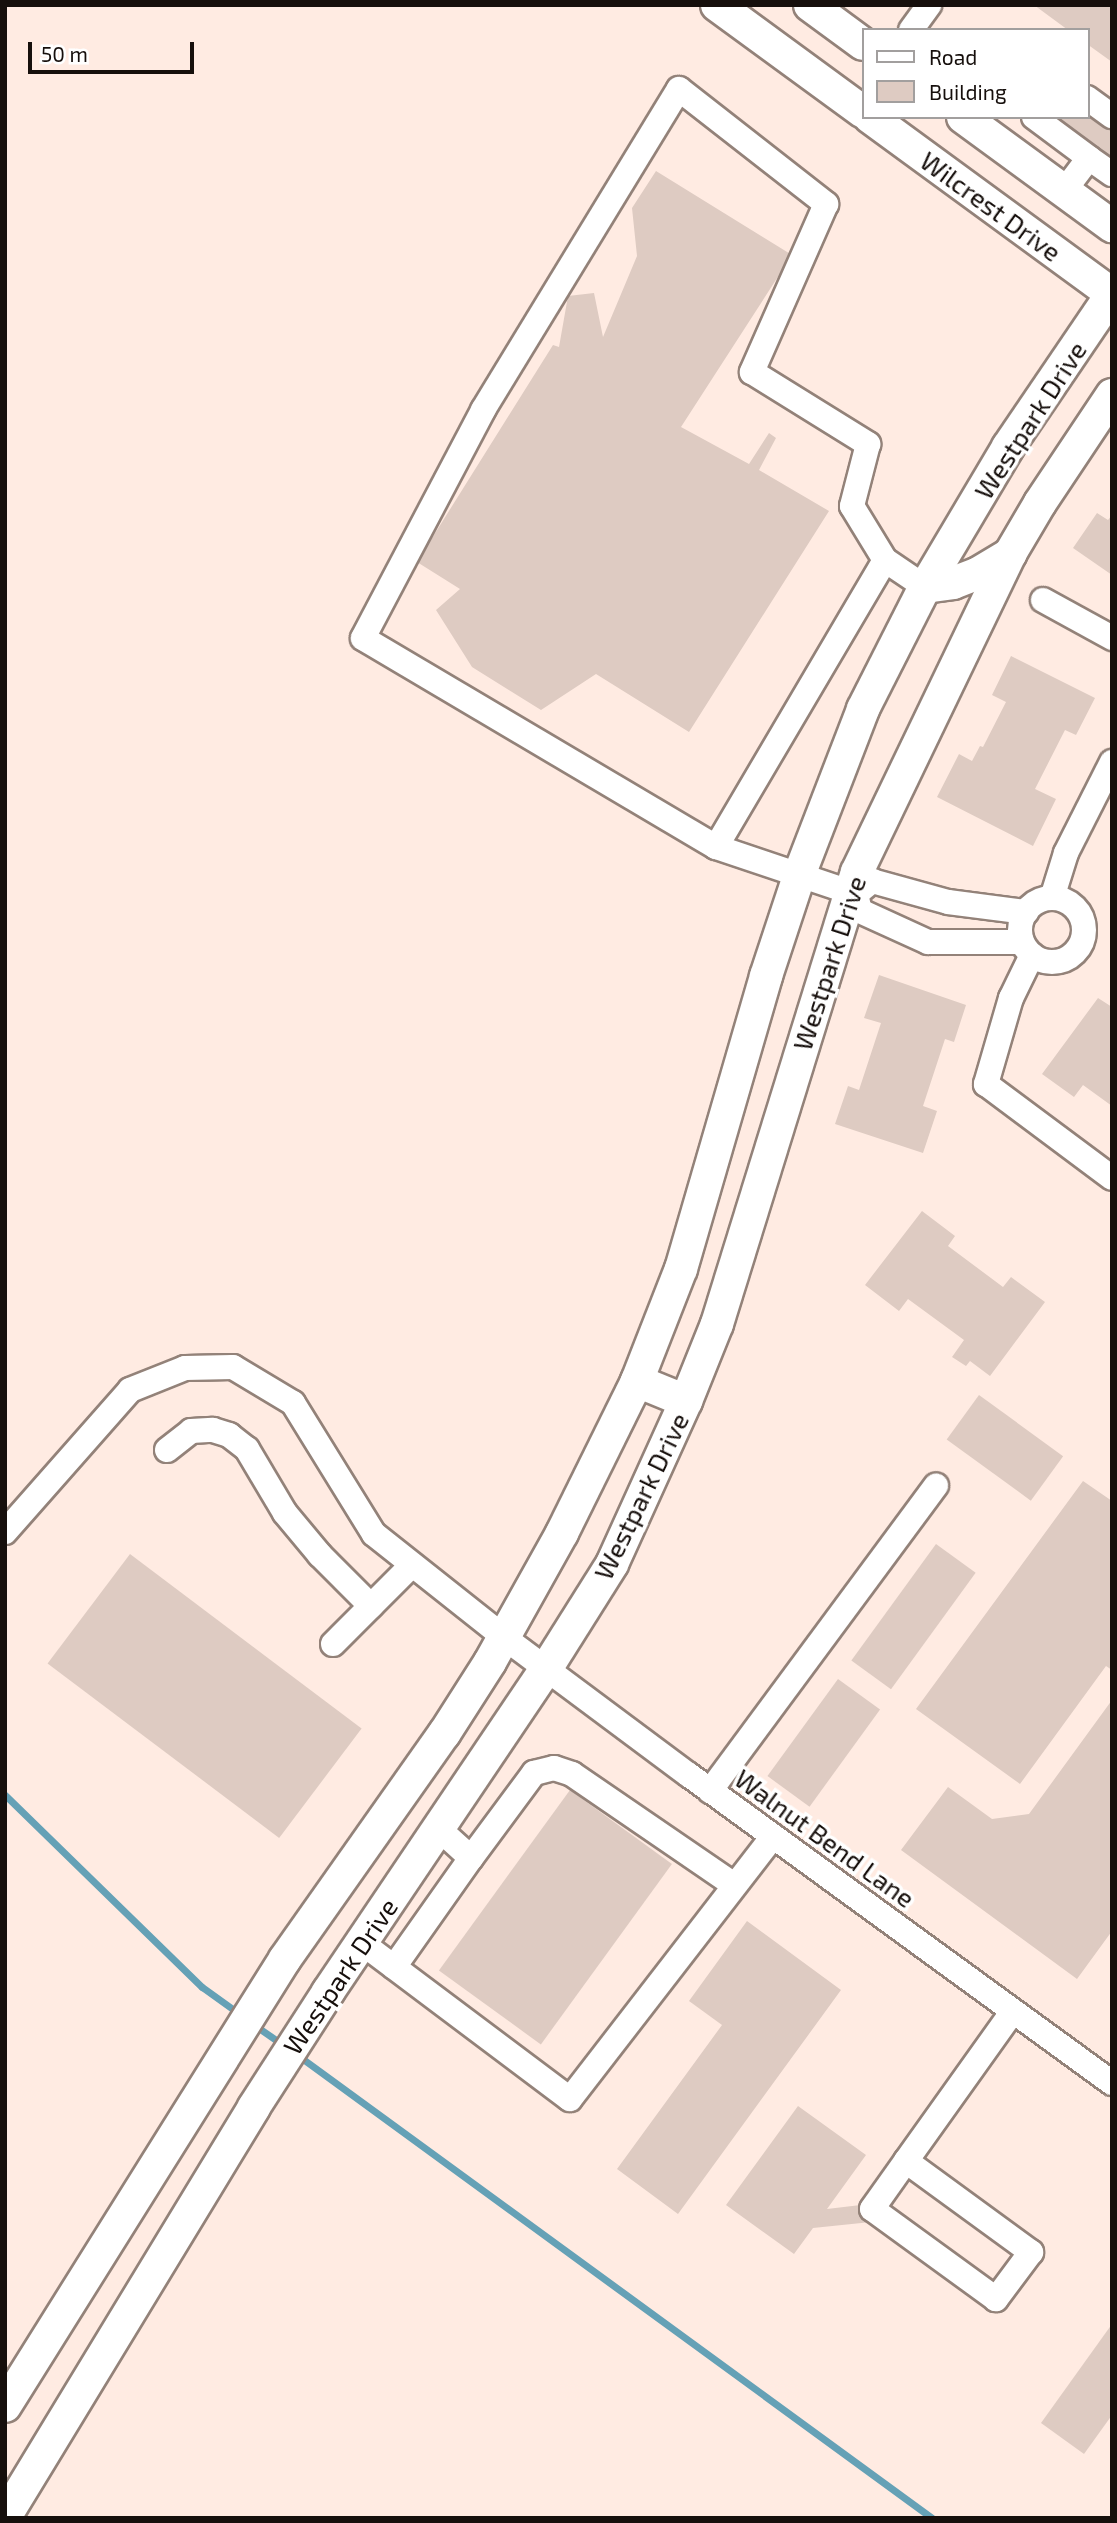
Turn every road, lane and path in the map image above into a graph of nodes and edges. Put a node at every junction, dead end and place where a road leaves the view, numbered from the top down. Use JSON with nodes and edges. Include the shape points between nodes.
{"nodes":[{"id":1,"x":717,"y":5,"type":"edge"},
{"id":2,"x":810,"y":5,"type":"edge"},
{"id":3,"x":929,"y":5,"type":"edge"},
{"id":4,"x":912,"y":28,"type":"edge"},
{"id":5,"x":862,"y":43,"type":"edge"},
{"id":6,"x":1089,"y":99,"type":"edge"},
{"id":7,"x":862,"y":111,"type":"edge"},
{"id":8,"x":1112,"y":116,"type":"edge"},
{"id":9,"x":873,"y":119,"type":"edge"},
{"id":10,"x":966,"y":119,"type":"edge"},
{"id":11,"x":1037,"y":119,"type":"edge"},
{"id":12,"x":1089,"y":158,"type":"junction"},
{"id":13,"x":1112,"y":174,"type":"edge"},
{"id":14,"x":1064,"y":191,"type":"junction"},
{"id":15,"x":1112,"y":226,"type":"edge"},
{"id":16,"x":1112,"y":294,"type":"edge"},
{"id":17,"x":1112,"y":396,"type":"edge"},
{"id":18,"x":1010,"y":554,"type":"junction"},
{"id":19,"x":885,"y":560,"type":"junction"},
{"id":20,"x":925,"y":587,"type":"junction"},
{"id":21,"x":1043,"y":600,"type":"dead end"},
{"id":22,"x":1112,"y":638,"type":"edge"},
{"id":23,"x":1112,"y":762,"type":"edge"},
{"id":24,"x":716,"y":847,"type":"junction"},
{"id":25,"x":800,"y":875,"type":"junction"},
{"id":26,"x":853,"y":893,"type":"junction"},
{"id":27,"x":1052,"y":898,"type":"junction"},
{"id":28,"x":1026,"y":912,"type":"junction"},
{"id":29,"x":1027,"y":948,"type":"junction"},
{"id":30,"x":721,"y":1138,"type":"junction"},
{"id":31,"x":770,"y":1153,"type":"junction"},
{"id":32,"x":1112,"y":1178,"type":"edge"},
{"id":33,"x":637,"y":1381,"type":"junction"},
{"id":34,"x":686,"y":1401,"type":"junction"},
{"id":35,"x":167,"y":1450,"type":"dead end"},
{"id":36,"x":936,"y":1486,"type":"dead end"},
{"id":37,"x":5,"y":1532,"type":"edge"},
{"id":38,"x":412,"y":1565,"type":"junction"},
{"id":39,"x":371,"y":1606,"type":"junction"},
{"id":40,"x":505,"y":1639,"type":"junction"},
{"id":41,"x":333,"y":1644,"type":"dead end"},
{"id":42,"x":547,"y":1669,"type":"junction"},
{"id":43,"x":710,"y":1791,"type":"junction"},
{"id":44,"x":439,"y":1829,"type":"junction"},
{"id":45,"x":773,"y":1836,"type":"junction"},
{"id":46,"x":471,"y":1858,"type":"junction"},
{"id":47,"x":734,"y":1885,"type":"junction"},
{"id":48,"x":362,"y":1942,"type":"junction"},
{"id":49,"x":394,"y":1967,"type":"junction"},
{"id":50,"x":1013,"y":2011,"type":"junction"},
{"id":51,"x":1112,"y":2083,"type":"edge"},
{"id":52,"x":906,"y":2161,"type":"junction"},
{"id":53,"x":5,"y":2406,"type":"edge"},
{"id":54,"x":5,"y":2517,"type":"edge"}],
"edges":[{"from":1,"to":7,"type":"main road"},
{"from":2,"to":5,"type":"main road"},
{"from":3,"to":4,"type":"street"},
{"from":6,"to":8,"type":"street"},
{"from":9,"to":16,"type":"main road","name":"Wilcrest Drive"},
{"from":10,"to":14,"type":"main road","name":"Wilcrest Drive"},
{"from":11,"to":12,"type":"street"},
{"from":12,"to":13,"type":"street"},
{"from":12,"to":14,"type":"street"},
{"from":14,"to":15,"type":"main road","name":"Wilcrest Drive"},
{"from":16,"to":20,"type":"main road","name":"Westpark Drive","via":[[1009,447]]},
{"from":17,"to":18,"type":"main road","name":"Westpark Drive"},
{"from":18,"to":20,"type":"main road","via":[[977,574]]},
{"from":18,"to":26,"type":"main road","name":"Westpark Drive","via":[[924,729]]},
{"from":19,"to":20,"type":"street"},
{"from":19,"to":24,"type":"street"},
{"from":19,"to":24,"type":"street","via":[[852,506],[868,443],[752,372],[826,204],[679,89],[483,410],[363,638]]},
{"from":20,"to":25,"type":"main road","name":"Westpark Drive","via":[[863,709]]},
{"from":21,"to":22,"type":"street"},
{"from":23,"to":27,"type":"street","via":[[1066,853]]},
{"from":24,"to":25,"type":"street"},
{"from":25,"to":26,"type":"street"},
{"from":25,"to":30,"type":"main road","name":"Westpark Drive","via":[[766,976]]},
{"from":26,"to":28,"type":"street","via":[[872,881],[948,902]]},
{"from":26,"to":29,"type":"street","via":[[860,911],[928,942]]},
{"from":26,"to":31,"type":"main road","name":"Westpark Drive"},
{"from":27,"to":28,"type":"street","via":[[1033,904]]},
{"from":27,"to":29,"type":"street","via":[[1079,911],[1083,943],[1077,953],[1057,963],[1045,962]]},
{"from":28,"to":29,"type":"street","via":[[1021,921]]},
{"from":29,"to":32,"type":"street","via":[[985,1084]]},
{"from":30,"to":31,"type":"main road"},
{"from":30,"to":33,"type":"main road","name":"Westpark Drive","via":[[681,1269]]},
{"from":31,"to":34,"type":"main road","name":"Westpark Drive","via":[[717,1324]]},
{"from":33,"to":34,"type":"main road"},
{"from":33,"to":40,"type":"main road","name":"Westpark Drive"},
{"from":34,"to":42,"type":"main road","name":"Westpark Drive","via":[[612,1564]]},
{"from":35,"to":39,"type":"street","via":[[191,1431],[229,1435],[247,1449],[294,1524]]},
{"from":36,"to":43,"type":"street"},
{"from":37,"to":38,"type":"street","name":"Walnut Bend Lane","via":[[131,1391],[185,1368],[233,1367],[293,1402],[374,1534]]},
{"from":38,"to":39,"type":"street"},
{"from":38,"to":40,"type":"street","name":"Walnut Bend Lane"},
{"from":39,"to":41,"type":"street"},
{"from":40,"to":42,"type":"street","name":"Walnut Bend Lane"},
{"from":40,"to":53,"type":"main road","name":"Westpark Drive","via":[[444,1734],[285,1959]]},
{"from":42,"to":43,"type":"street","name":"Walnut Bend Lane"},
{"from":42,"to":44,"type":"main road","name":"Westpark Drive"},
{"from":43,"to":45,"type":"street","name":"Walnut Bend Lane"},
{"from":44,"to":46,"type":"street"},
{"from":44,"to":48,"type":"main road","name":"Westpark Drive"},
{"from":45,"to":47,"type":"street"},
{"from":45,"to":50,"type":"street","name":"Walnut Bend Lane"},
{"from":46,"to":47,"type":"street","via":[[534,1773],[554,1768],[572,1774]]},
{"from":46,"to":49,"type":"street"},
{"from":47,"to":49,"type":"street","via":[[570,2099]]},
{"from":48,"to":49,"type":"street"},
{"from":48,"to":54,"type":"main road","name":"Westpark Drive","via":[[254,2108]]},
{"from":50,"to":51,"type":"street","name":"Walnut Bend Lane"},
{"from":50,"to":52,"type":"street"},
{"from":52,"to":52,"type":"street","via":[[872,2208],[996,2300],[1031,2252]]}]}
